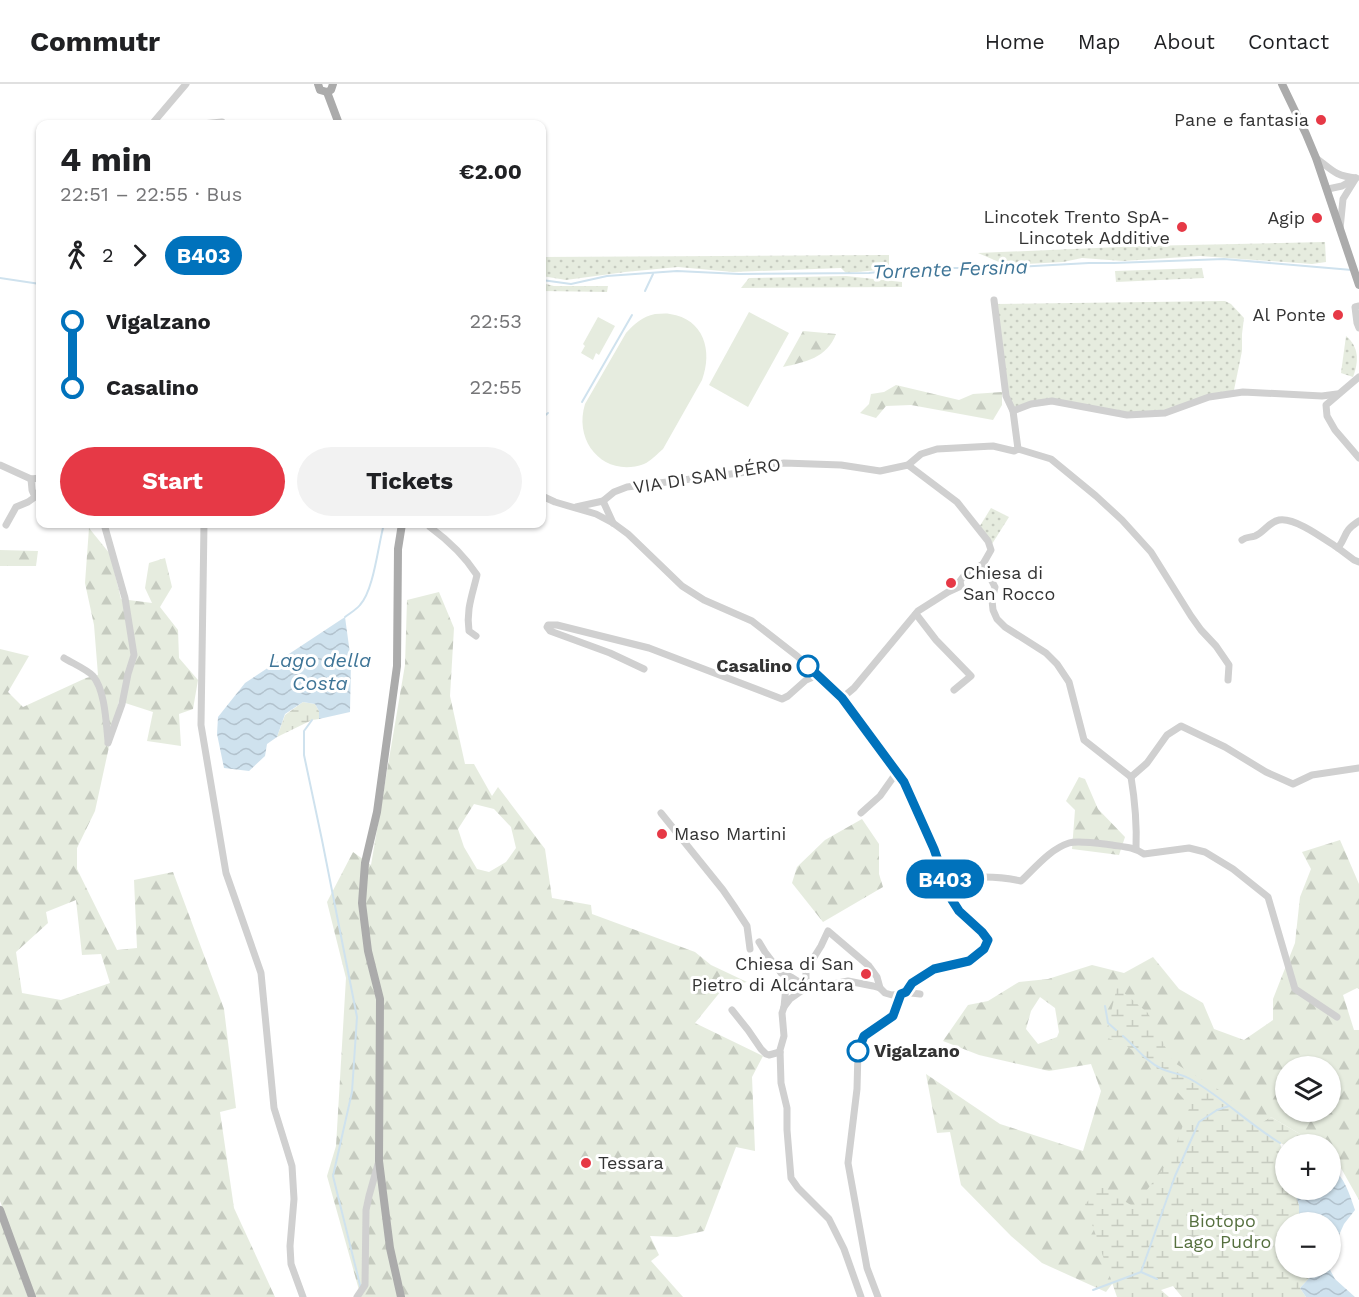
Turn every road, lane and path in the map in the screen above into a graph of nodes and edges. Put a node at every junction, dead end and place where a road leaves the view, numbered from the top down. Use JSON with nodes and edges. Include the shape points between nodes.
{"nodes":[{"id":1,"x":186,"y":84,"type":"edge"},
{"id":2,"x":318,"y":84,"type":"edge"},
{"id":3,"x":333,"y":84,"type":"edge"},
{"id":4,"x":1274,"y":84,"type":"edge"},
{"id":5,"x":1283,"y":87,"type":"edge"},
{"id":6,"x":327,"y":92,"type":"junction"},
{"id":7,"x":155,"y":120,"type":"edge"},
{"id":8,"x":338,"y":120,"type":"edge"},
{"id":9,"x":1316,"y":158,"type":"junction"},
{"id":10,"x":1357,"y":177,"type":"edge"},
{"id":11,"x":1328,"y":189,"type":"junction"},
{"id":12,"x":1340,"y":230,"type":"junction"},
{"id":13,"x":1359,"y":285,"type":"edge"},
{"id":14,"x":993,"y":300,"type":"dead end"},
{"id":15,"x":1359,"y":306,"type":"edge"},
{"id":16,"x":1359,"y":328,"type":"edge"},
{"id":17,"x":1359,"y":377,"type":"edge"},
{"id":18,"x":1337,"y":394,"type":"junction"},
{"id":19,"x":1013,"y":411,"type":"junction"},
{"id":20,"x":1018,"y":449,"type":"junction"},
{"id":21,"x":1359,"y":458,"type":"edge"},
{"id":22,"x":0,"y":465,"type":"edge"},
{"id":23,"x":908,"y":465,"type":"junction"},
{"id":24,"x":36,"y":478,"type":"edge"},
{"id":25,"x":31,"y":479,"type":"junction"},
{"id":26,"x":546,"y":498,"type":"edge"},
{"id":27,"x":600,"y":501,"type":"junction"},
{"id":28,"x":574,"y":507,"type":"junction"},
{"id":29,"x":596,"y":514,"type":"junction"},
{"id":30,"x":1359,"y":522,"type":"edge"},
{"id":31,"x":613,"y":523,"type":"junction"},
{"id":32,"x":6,"y":525,"type":"dead end"},
{"id":33,"x":105,"y":528,"type":"edge"},
{"id":34,"x":204,"y":528,"type":"edge"},
{"id":35,"x":401,"y":528,"type":"edge"},
{"id":36,"x":431,"y":528,"type":"edge"},
{"id":37,"x":1242,"y":540,"type":"dead end"},
{"id":38,"x":1338,"y":548,"type":"junction"},
{"id":39,"x":1359,"y":562,"type":"edge"},
{"id":40,"x":983,"y":564,"type":"junction"},
{"id":41,"x":916,"y":614,"type":"junction"},
{"id":42,"x":476,"y":636,"type":"dead end"},
{"id":43,"x":64,"y":658,"type":"dead end"},
{"id":44,"x":644,"y":669,"type":"dead end"},
{"id":45,"x":818,"y":675,"type":"junction"},
{"id":46,"x":1228,"y":680,"type":"dead end"},
{"id":47,"x":954,"y":690,"type":"dead end"},
{"id":48,"x":842,"y":698,"type":"junction"},
{"id":49,"x":1359,"y":768,"type":"edge"},
{"id":50,"x":897,"y":772,"type":"junction"},
{"id":51,"x":1131,"y":777,"type":"junction"},
{"id":52,"x":661,"y":813,"type":"dead end"},
{"id":53,"x":861,"y":813,"type":"dead end"},
{"id":54,"x":1136,"y":849,"type":"junction"},
{"id":55,"x":945,"y":879,"type":"junction"},
{"id":56,"x":759,"y":942,"type":"dead end"},
{"id":57,"x":750,"y":949,"type":"dead end"},
{"id":58,"x":787,"y":976,"type":"junction"},
{"id":59,"x":808,"y":984,"type":"junction"},
{"id":60,"x":880,"y":988,"type":"junction"},
{"id":61,"x":904,"y":992,"type":"junction"},
{"id":62,"x":920,"y":994,"type":"dead end"},
{"id":63,"x":784,"y":1007,"type":"junction"},
{"id":64,"x":732,"y":1010,"type":"dead end"},
{"id":65,"x":1337,"y":1017,"type":"dead end"},
{"id":66,"x":780,"y":1052,"type":"junction"},
{"id":67,"x":379,"y":1161,"type":"junction"},
{"id":68,"x":0,"y":1209,"type":"edge"},
{"id":69,"x":358,"y":1296,"type":"edge"},
{"id":70,"x":32,"y":1297,"type":"edge"},
{"id":71,"x":303,"y":1297,"type":"edge"},
{"id":72,"x":401,"y":1297,"type":"edge"},
{"id":73,"x":861,"y":1297,"type":"edge"},
{"id":74,"x":878,"y":1297,"type":"edge"}],
"edges":[{"from":1,"to":7,"type":"street"},
{"from":2,"to":6,"type":"main road","via":[[320,90]]},
{"from":3,"to":6,"type":"main road"},
{"from":4,"to":5,"type":"main road"},
{"from":5,"to":9,"type":"main road"},
{"from":6,"to":8,"type":"main road"},
{"from":9,"to":10,"type":"street","via":[[1334,173]]},
{"from":9,"to":11,"type":"main road"},
{"from":10,"to":11,"type":"street"},
{"from":10,"to":12,"type":"street","via":[[1343,199]]},
{"from":11,"to":12,"type":"main road"},
{"from":12,"to":13,"type":"main road"},
{"from":14,"to":19,"type":"street","via":[[1006,396]]},
{"from":15,"to":16,"type":"street","via":[[1355,307]]},
{"from":17,"to":18,"type":"street"},
{"from":18,"to":19,"type":"street","via":[[1243,392],[1209,397],[1165,413],[1137,415],[1052,401]]},
{"from":18,"to":21,"type":"street","via":[[1326,405],[1327,416]]},
{"from":19,"to":20,"type":"street"},
{"from":20,"to":23,"type":"street","name":"VIA DI SAN PÉRO","via":[[937,449],[921,454]]},
{"from":20,"to":46,"type":"street","name":"VIA DI SAN PÉRO","via":[[1051,459],[1122,520],[1150,552],[1191,616],[1229,665]]},
{"from":22,"to":25,"type":"street"},
{"from":23,"to":27,"type":"street","name":"VIA DI SAN PÉRO","via":[[880,471],[784,463],[747,472],[627,488]]},
{"from":23,"to":40,"type":"street","via":[[957,502],[988,541],[991,550]]},
{"from":24,"to":25,"type":"street"},
{"from":25,"to":32,"type":"street","via":[[35,496],[16,507]]},
{"from":26,"to":28,"type":"street"},
{"from":27,"to":28,"type":"street","name":"VIA DI SAN PÉRO"},
{"from":27,"to":29,"type":"street"},
{"from":27,"to":31,"type":"street"},
{"from":28,"to":29,"type":"street"},
{"from":29,"to":31,"type":"street"},
{"from":30,"to":38,"type":"street","via":[[1345,532]]},
{"from":31,"to":45,"type":"street","via":[[682,586],[752,621]]},
{"from":33,"to":43,"type":"street","via":[[125,598],[134,655],[108,743],[101,692],[93,675]]},
{"from":34,"to":71,"type":"street","via":[[201,725],[226,873],[261,973],[274,1108],[292,1166],[291,1264]]},
{"from":35,"to":67,"type":"main road","via":[[397,666],[362,903],[380,999]]},
{"from":36,"to":42,"type":"street","via":[[461,553],[477,575],[467,617],[469,631]]},
{"from":37,"to":38,"type":"street","via":[[1277,520],[1287,520]]},
{"from":38,"to":39,"type":"street"},
{"from":40,"to":41,"type":"street","via":[[963,577],[961,586]]},
{"from":40,"to":51,"type":"street","via":[[995,587],[992,600],[997,619],[1057,664],[1069,682],[1084,740]]},
{"from":41,"to":47,"type":"street","via":[[971,676]]},
{"from":41,"to":48,"type":"street"},
{"from":44,"to":45,"type":"street","via":[[547,627],[557,625],[649,648],[782,699]]},
{"from":45,"to":48,"type":"street"},
{"from":48,"to":50,"type":"street"},
{"from":49,"to":51,"type":"street","via":[[1312,775],[1293,784],[1181,726],[1167,735],[1147,763]]},
{"from":50,"to":53,"type":"street","via":[[880,796]]},
{"from":50,"to":55,"type":"street"},
{"from":51,"to":54,"type":"street"},
{"from":52,"to":57,"type":"street","via":[[734,906],[747,926]]},
{"from":54,"to":55,"type":"street","via":[[1071,842],[1056,849],[1021,881],[980,876]]},
{"from":54,"to":65,"type":"street","via":[[1144,854],[1189,848],[1205,852],[1256,886],[1268,897],[1295,989]]},
{"from":55,"to":61,"type":"street","via":[[959,911],[988,940],[984,949],[969,961],[934,969]]},
{"from":56,"to":58,"type":"street","via":[[776,968]]},
{"from":58,"to":59,"type":"street"},
{"from":58,"to":63,"type":"street"},
{"from":59,"to":60,"type":"street","via":[[823,986],[848,981]]},
{"from":59,"to":60,"type":"street","via":[[806,970],[828,931],[869,966]]},
{"from":59,"to":63,"type":"street"},
{"from":60,"to":61,"type":"street","via":[[892,995]]},
{"from":61,"to":62,"type":"street"},
{"from":61,"to":74,"type":"street","via":[[893,1016],[864,1036],[858,1051],[848,1163],[867,1268]]},
{"from":63,"to":66,"type":"street"},
{"from":64,"to":66,"type":"street","via":[[766,1054]]},
{"from":66,"to":73,"type":"street","via":[[791,1178],[829,1219]]},
{"from":67,"to":69,"type":"street","via":[[366,1210],[367,1267]]},
{"from":67,"to":72,"type":"main road","via":[[390,1248]]},
{"from":68,"to":70,"type":"main road"}]}
